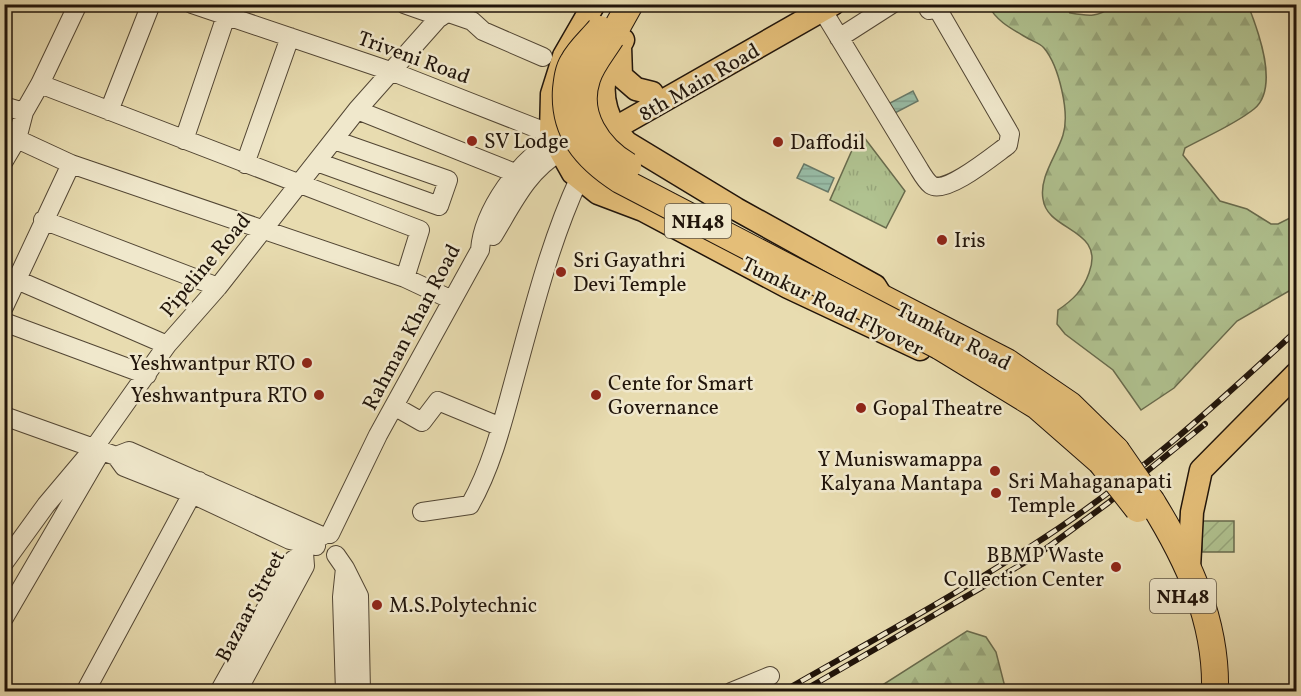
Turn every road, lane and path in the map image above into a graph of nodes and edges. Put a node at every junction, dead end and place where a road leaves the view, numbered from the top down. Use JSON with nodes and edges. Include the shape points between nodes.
{"nodes":[{"id":1,"x":78,"y":4,"type":"edge"},
{"id":2,"x":151,"y":4,"type":"edge"},
{"id":3,"x":192,"y":4,"type":"edge"},
{"id":4,"x":404,"y":4,"type":"edge"},
{"id":5,"x":594,"y":4,"type":"edge"},
{"id":6,"x":613,"y":4,"type":"edge"},
{"id":7,"x":630,"y":4,"type":"edge"},
{"id":8,"x":642,"y":4,"type":"edge"},
{"id":9,"x":892,"y":4,"type":"edge"},
{"id":10,"x":926,"y":4,"type":"edge"},
{"id":11,"x":819,"y":7,"type":"edge"},
{"id":12,"x":446,"y":11,"type":"edge"},
{"id":13,"x":226,"y":16,"type":"junction"},
{"id":14,"x":786,"y":23,"type":"junction"},
{"id":15,"x":290,"y":37,"type":"junction"},
{"id":16,"x":839,"y":38,"type":"junction"},
{"id":17,"x":573,"y":42,"type":"junction"},
{"id":18,"x":610,"y":43,"type":"junction"},
{"id":19,"x":543,"y":57,"type":"dead end"},
{"id":20,"x":393,"y":72,"type":"junction"},
{"id":21,"x":40,"y":84,"type":"junction"},
{"id":22,"x":652,"y":93,"type":"junction"},
{"id":23,"x":4,"y":106,"type":"edge"},
{"id":24,"x":357,"y":110,"type":"junction"},
{"id":25,"x":109,"y":111,"type":"junction"},
{"id":26,"x":24,"y":112,"type":"junction"},
{"id":27,"x":611,"y":124,"type":"junction"},
{"id":28,"x":17,"y":140,"type":"junction"},
{"id":29,"x":183,"y":140,"type":"junction"},
{"id":30,"x":334,"y":140,"type":"junction"},
{"id":31,"x":551,"y":144,"type":"junction"},
{"id":32,"x":4,"y":161,"type":"edge"},
{"id":33,"x":317,"y":162,"type":"junction"},
{"id":34,"x":71,"y":164,"type":"junction"},
{"id":35,"x":245,"y":164,"type":"junction"},
{"id":36,"x":515,"y":173,"type":"junction"},
{"id":37,"x":579,"y":179,"type":"junction"},
{"id":38,"x":299,"y":184,"type":"junction"},
{"id":39,"x":44,"y":220,"type":"junction"},
{"id":40,"x":262,"y":231,"type":"junction"},
{"id":41,"x":480,"y":250,"type":"junction"},
{"id":42,"x":405,"y":278,"type":"junction"},
{"id":43,"x":17,"y":280,"type":"junction"},
{"id":44,"x":218,"y":287,"type":"junction"},
{"id":45,"x":872,"y":293,"type":"junction"},
{"id":46,"x":452,"y":300,"type":"junction"},
{"id":47,"x":4,"y":307,"type":"edge"},
{"id":48,"x":4,"y":322,"type":"edge"},
{"id":49,"x":167,"y":345,"type":"junction"},
{"id":50,"x":950,"y":352,"type":"junction"},
{"id":51,"x":1296,"y":374,"type":"edge"},
{"id":52,"x":147,"y":375,"type":"junction"},
{"id":53,"x":1296,"y":393,"type":"edge"},
{"id":54,"x":394,"y":406,"type":"junction"},
{"id":55,"x":4,"y":416,"type":"edge"},
{"id":56,"x":501,"y":427,"type":"junction"},
{"id":57,"x":104,"y":451,"type":"junction"},
{"id":58,"x":1108,"y":456,"type":"junction"},
{"id":59,"x":196,"y":488,"type":"junction"},
{"id":60,"x":1196,"y":488,"type":"junction"},
{"id":61,"x":1145,"y":506,"type":"junction"},
{"id":62,"x":422,"y":512,"type":"dead end"},
{"id":63,"x":318,"y":544,"type":"junction"},
{"id":64,"x":340,"y":562,"type":"junction"},
{"id":65,"x":4,"y":563,"type":"edge"},
{"id":66,"x":1190,"y":568,"type":"junction"},
{"id":67,"x":4,"y":618,"type":"edge"},
{"id":68,"x":1212,"y":639,"type":"junction"},
{"id":69,"x":770,"y":676,"type":"dead end"},
{"id":70,"x":85,"y":692,"type":"edge"},
{"id":71,"x":219,"y":692,"type":"edge"},
{"id":72,"x":230,"y":692,"type":"edge"},
{"id":73,"x":237,"y":692,"type":"edge"},
{"id":74,"x":345,"y":692,"type":"edge"},
{"id":75,"x":354,"y":692,"type":"edge"},
{"id":76,"x":361,"y":692,"type":"edge"},
{"id":77,"x":731,"y":692,"type":"edge"},
{"id":78,"x":1199,"y":692,"type":"edge"},
{"id":79,"x":1215,"y":692,"type":"edge"},
{"id":80,"x":1228,"y":692,"type":"edge"}],
"edges":[{"from":1,"to":21,"type":"street"},
{"from":2,"to":25,"type":"street"},
{"from":3,"to":13,"type":"street","name":"Triveni Road"},
{"from":4,"to":12,"type":"street"},
{"from":5,"to":17,"type":"main road"},
{"from":6,"to":18,"type":"highway","number":"NH48"},
{"from":7,"to":18,"type":"highway","number":"NH48"},
{"from":8,"to":18,"type":"main road"},
{"from":9,"to":16,"type":"street"},
{"from":10,"to":16,"type":"street","via":[[928,10],[938,8],[1011,140],[945,186],[931,185],[926,179]]},
{"from":11,"to":14,"type":"main road","name":"8th Main Road"},
{"from":11,"to":16,"type":"street"},
{"from":12,"to":19,"type":"street"},
{"from":12,"to":20,"type":"street","name":"Pipeline Road"},
{"from":13,"to":15,"type":"street","name":"Triveni Road"},
{"from":13,"to":29,"type":"street"},
{"from":14,"to":22,"type":"main road","name":"8th Main Road"},
{"from":14,"to":27,"type":"main road","name":"8th Main Road"},
{"from":15,"to":20,"type":"street","name":"Triveni Road"},
{"from":15,"to":35,"type":"street"},
{"from":17,"to":18,"type":"main road"},
{"from":17,"to":31,"type":"main road","via":[[552,93]]},
{"from":18,"to":22,"type":"main road","via":[[621,76],[636,89]]},
{"from":18,"to":27,"type":"main road","via":[[603,86]]},
{"from":18,"to":45,"type":"highway","number":"NH48","bridge":true,"via":[[587,78],[584,97],[585,116],[604,148],[642,175]]},
{"from":18,"to":50,"type":"highway","number":"NH48","bridge":true,"via":[[573,62],[567,78],[567,118],[585,153],[620,180]]},
{"from":20,"to":24,"type":"street","name":"Pipeline Road"},
{"from":20,"to":31,"type":"street","name":"Triveni Road"},
{"from":21,"to":25,"type":"street"},
{"from":21,"to":26,"type":"street"},
{"from":22,"to":27,"type":"main road","name":"8th Main Road"},
{"from":23,"to":26,"type":"street"},
{"from":24,"to":30,"type":"street","name":"Pipeline Road"},
{"from":24,"to":36,"type":"street"},
{"from":25,"to":29,"type":"street"},
{"from":26,"to":28,"type":"street"},
{"from":27,"to":31,"type":"main road","name":"8th Main Road"},
{"from":27,"to":45,"type":"main road","name":"Tumkur Road","via":[[645,155],[875,286]]},
{"from":28,"to":32,"type":"street"},
{"from":28,"to":34,"type":"street"},
{"from":29,"to":35,"type":"street"},
{"from":30,"to":33,"type":"street","name":"Pipeline Road"},
{"from":30,"to":33,"type":"street","via":[[448,180],[439,206]]},
{"from":31,"to":36,"type":"street","name":"Rahman Khan Road"},
{"from":31,"to":37,"type":"main road"},
{"from":31,"to":41,"type":"street","via":[[491,240]]},
{"from":33,"to":38,"type":"street","name":"Pipeline Road"},
{"from":34,"to":39,"type":"street"},
{"from":34,"to":40,"type":"street"},
{"from":35,"to":38,"type":"street"},
{"from":36,"to":41,"type":"street","name":"Rahman Khan Road","via":[[481,232]]},
{"from":37,"to":50,"type":"main road","name":"Tumkur Road Flyover","via":[[598,193],[643,210],[788,287],[914,346],[948,361]]},
{"from":37,"to":56,"type":"street","via":[[548,258]]},
{"from":38,"to":40,"type":"street","name":"Pipeline Road"},
{"from":38,"to":42,"type":"street","via":[[420,230]]},
{"from":39,"to":43,"type":"street"},
{"from":39,"to":44,"type":"street"},
{"from":40,"to":42,"type":"street"},
{"from":40,"to":44,"type":"street","name":"Pipeline Road"},
{"from":41,"to":46,"type":"street","name":"Rahman Khan Road"},
{"from":42,"to":46,"type":"street"},
{"from":43,"to":47,"type":"street"},
{"from":43,"to":49,"type":"street"},
{"from":44,"to":49,"type":"street","name":"Pipeline Road"},
{"from":45,"to":58,"type":"highway","name":"Tumkur Road","number":"NH48","via":[[1015,367],[1070,405]]},
{"from":46,"to":54,"type":"street","name":"Rahman Khan Road"},
{"from":48,"to":52,"type":"street"},
{"from":49,"to":52,"type":"street","name":"Pipeline Road"},
{"from":50,"to":58,"type":"highway","name":"Tumkur Road","number":"NH48"},
{"from":51,"to":60,"type":"main road","via":[[1202,470]]},
{"from":52,"to":57,"type":"street","name":"Pipeline Road"},
{"from":53,"to":60,"type":"main road"},
{"from":54,"to":56,"type":"street","via":[[422,422],[438,401]]},
{"from":54,"to":63,"type":"street","name":"Rahman Khan Road"},
{"from":55,"to":57,"type":"street"},
{"from":56,"to":62,"type":"street","via":[[470,505]]},
{"from":57,"to":59,"type":"street","via":[[124,467]]},
{"from":57,"to":65,"type":"street","name":"Pipeline Road","via":[[45,505]]},
{"from":57,"to":67,"type":"street"},
{"from":58,"to":61,"type":"highway","name":"Tumkur Road","number":"NH48","bridge":true},
{"from":59,"to":63,"type":"street","via":[[290,540]]},
{"from":59,"to":70,"type":"street"},
{"from":60,"to":66,"type":"main road"},
{"from":61,"to":66,"type":"highway","name":"Tumkur Road","number":"NH48","via":[[1176,539]]},
{"from":61,"to":78,"type":"highway","name":"Tumkur Road","number":"NH48","via":[[1188,609]]},
{"from":63,"to":64,"type":"street","via":[[325,558]]},
{"from":63,"to":71,"type":"street","via":[[293,560]]},
{"from":63,"to":72,"type":"street","name":"Bazaar Street"},
{"from":63,"to":73,"type":"street"},
{"from":64,"to":74,"type":"street"},
{"from":64,"to":75,"type":"street","via":[[351,595]]},
{"from":64,"to":76,"type":"street","via":[[359,596]]},
{"from":66,"to":68,"type":"highway","name":"Tumkur Road","number":"NH48"},
{"from":68,"to":79,"type":"highway","name":"Tumkur Road","number":"NH48"},
{"from":68,"to":80,"type":"highway"},
{"from":69,"to":77,"type":"street"}]}
